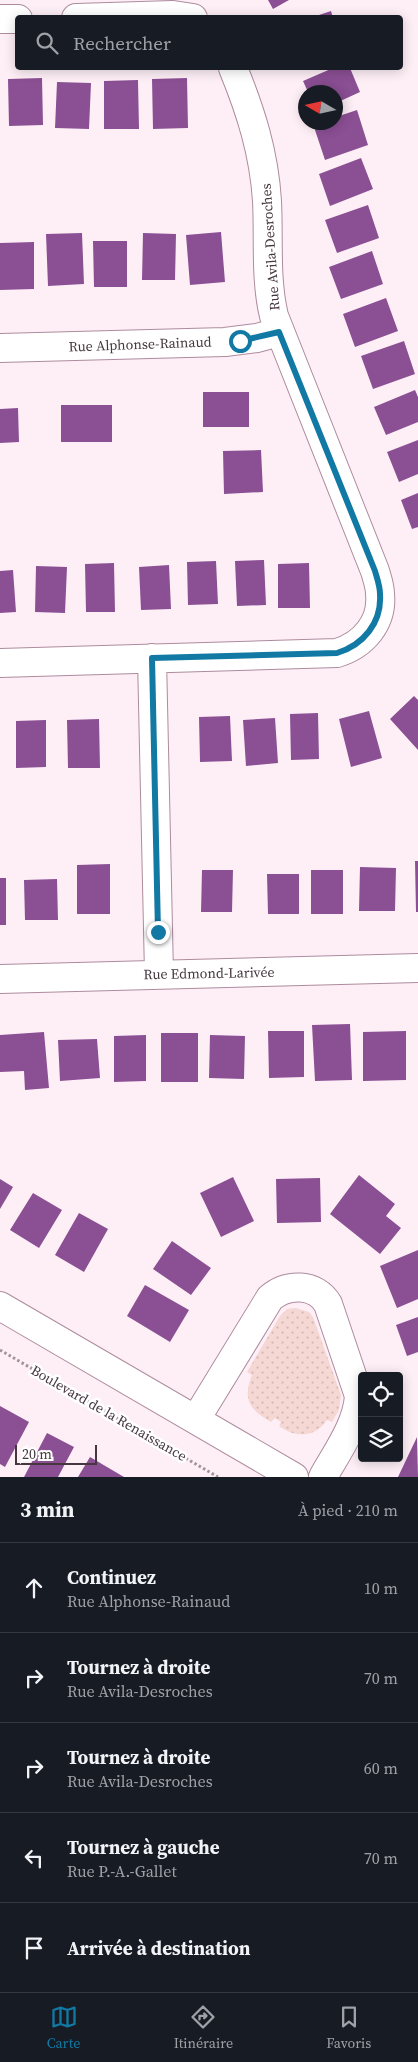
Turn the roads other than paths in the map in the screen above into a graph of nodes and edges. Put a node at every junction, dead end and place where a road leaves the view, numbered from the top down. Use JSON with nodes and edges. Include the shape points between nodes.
{"nodes":[{"id":1,"x":0,"y":19,"type":"edge"},
{"id":2,"x":15,"y":19,"type":"edge"},
{"id":3,"x":234,"y":70,"type":"edge"},
{"id":4,"x":279,"y":332,"type":"junction"},
{"id":5,"x":0,"y":348,"type":"edge"},
{"id":6,"x":152,"y":658,"type":"junction"},
{"id":7,"x":0,"y":663,"type":"edge"},
{"id":8,"x":418,"y":968,"type":"edge"},
{"id":9,"x":159,"y":974,"type":"junction"},
{"id":10,"x":0,"y":979,"type":"edge"},
{"id":11,"x":0,"y":1306,"type":"edge"},
{"id":12,"x":196,"y":1419,"type":"junction"},
{"id":13,"x":294,"y":1477,"type":"edge"},
{"id":14,"x":323,"y":1477,"type":"edge"}],
"edges":[{"from":1,"to":2,"type":"street"},
{"from":3,"to":4,"type":"street","name":"Rue Avila-Desroches","via":[[254,121],[264,167],[269,288]]},
{"from":4,"to":5,"type":"street","name":"Rue Alphonse-Rainaud","via":[[225,342]]},
{"from":4,"to":6,"type":"street","name":"Rue Avila-Desroches","via":[[375,571],[380,592],[377,618],[361,641],[337,653]]},
{"from":6,"to":7,"type":"street","name":"Rue Avila-Desroches"},
{"from":6,"to":9,"type":"street"},
{"from":8,"to":9,"type":"street","name":"Rue Edmond-Larivée"},
{"from":9,"to":10,"type":"street","name":"Rue Edmond-Larivée"},
{"from":11,"to":12,"type":"street"},
{"from":12,"to":13,"type":"street"},
{"from":12,"to":14,"type":"street","via":[[270,1298],[290,1288],[309,1288],[318,1292],[328,1304],[359,1396],[349,1432]]}]}
